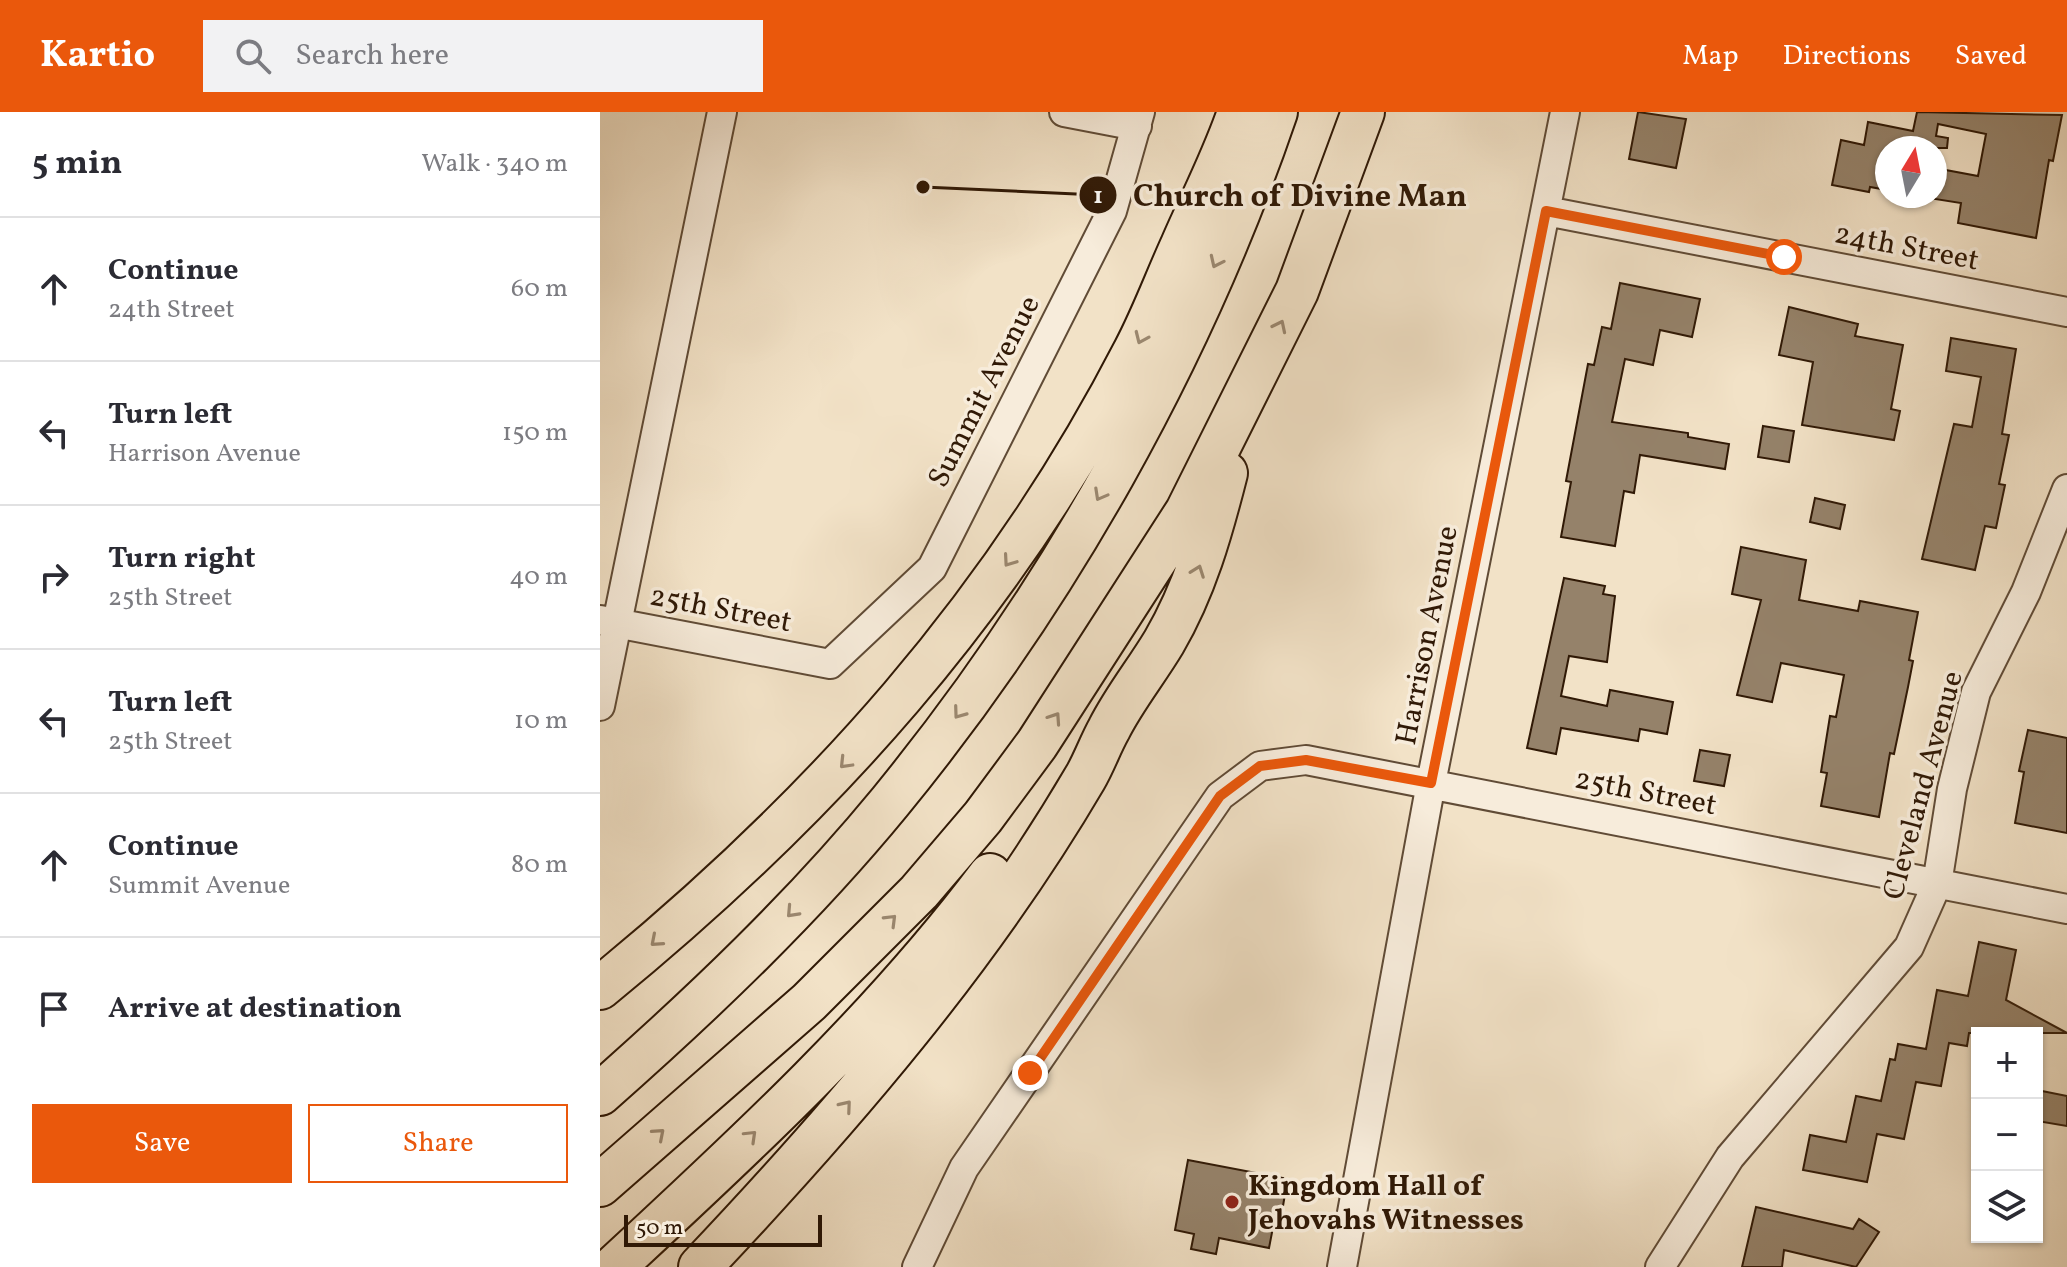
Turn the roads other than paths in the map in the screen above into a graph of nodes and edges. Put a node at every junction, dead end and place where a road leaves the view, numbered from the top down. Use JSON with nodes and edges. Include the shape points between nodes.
{"nodes":[{"id":1,"x":722,"y":112,"type":"edge"},
{"id":2,"x":1064,"y":112,"type":"edge"},
{"id":3,"x":1239,"y":112,"type":"edge"},
{"id":4,"x":1276,"y":112,"type":"edge"},
{"id":5,"x":1363,"y":112,"type":"edge"},
{"id":6,"x":1565,"y":112,"type":"edge"},
{"id":7,"x":1139,"y":119,"type":"edge"},
{"id":8,"x":1546,"y":211,"type":"junction"},
{"id":9,"x":2067,"y":312,"type":"edge"},
{"id":10,"x":1245,"y":396,"type":"junction"},
{"id":11,"x":2067,"y":489,"type":"edge"},
{"id":12,"x":608,"y":621,"type":"edge"},
{"id":13,"x":830,"y":664,"type":"joint"},
{"id":14,"x":600,"y":706,"type":"edge"},
{"id":15,"x":1109,"y":728,"type":"junction"},
{"id":16,"x":1431,"y":783,"type":"junction"},
{"id":17,"x":1937,"y":884,"type":"junction"},
{"id":18,"x":2067,"y":909,"type":"edge"},
{"id":19,"x":607,"y":981,"type":"edge"},
{"id":20,"x":600,"y":1094,"type":"edge"},
{"id":21,"x":600,"y":1185,"type":"edge"},
{"id":22,"x":614,"y":1267,"type":"edge"},
{"id":23,"x":700,"y":1267,"type":"edge"},
{"id":24,"x":917,"y":1267,"type":"edge"},
{"id":25,"x":1342,"y":1267,"type":"edge"},
{"id":26,"x":1660,"y":1267,"type":"edge"}],
"edges":[{"from":1,"to":12,"type":"street"},
{"from":2,"to":7,"type":"street"},
{"from":3,"to":19,"type":"highway","one_way":true,"via":[[1137,347],[1062,480],[980,602],[843,766],[751,859]]},
{"from":4,"to":20,"type":"highway","one_way":true,"via":[[1247,196],[1150,406],[1021,626],[918,766],[832,869],[728,977]]},
{"from":10,"to":5,"type":"highway","one_way":true,"via":[[1297,291]]},
{"from":6,"to":8,"type":"street","name":"Harrison Avenue"},
{"from":7,"to":13,"type":"street","name":"Summit Avenue","via":[[1112,211],[932,568]]},
{"from":8,"to":9,"type":"street","name":"24th Street"},
{"from":8,"to":16,"type":"street","name":"Harrison Avenue"},
{"from":15,"to":10,"type":"highway","one_way":true,"via":[[1165,641],[1197,577]]},
{"from":21,"to":10,"type":"highway","one_way":true,"via":[[809,1002],[919,892],[983,817],[1157,560]]},
{"from":11,"to":17,"type":"street","name":"Cleveland Avenue","via":[[2026,592],[1976,692],[1952,789]]},
{"from":12,"to":13,"type":"street","name":"25th Street"},
{"from":12,"to":14,"type":"street"},
{"from":22,"to":15,"type":"highway","one_way":true,"via":[[769,1120],[916,965]]},
{"from":23,"to":15,"type":"highway","one_way":true,"via":[[777,1186],[915,1022],[1059,821]]},
{"from":16,"to":17,"type":"street","name":"25th Street"},
{"from":16,"to":24,"type":"street","name":"25th Street","via":[[1306,760],[1260,766],[1220,796],[964,1168]]},
{"from":16,"to":25,"type":"street","name":"Harrison Avenue"},
{"from":17,"to":18,"type":"street","name":"25th Street"},
{"from":17,"to":26,"type":"street","name":"Cleveland Avenue","via":[[1909,947],[1730,1157]]}]}
